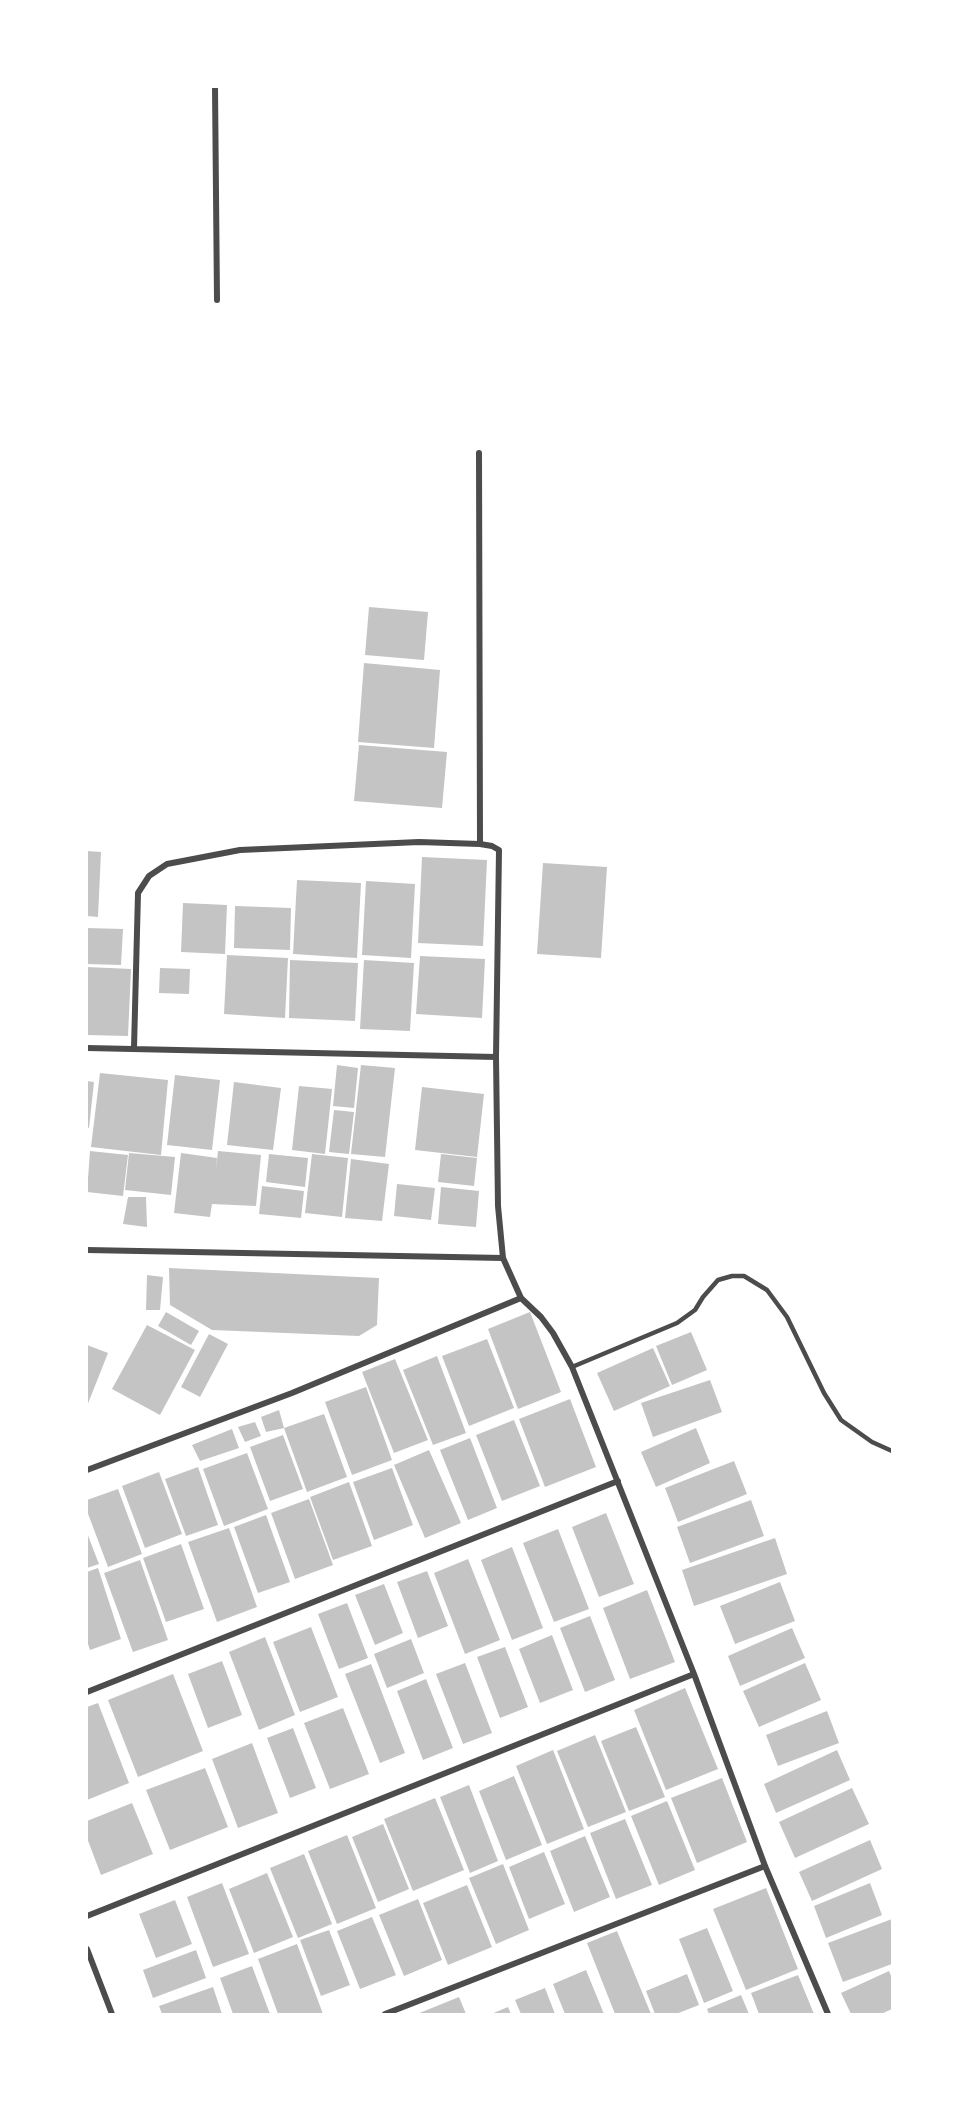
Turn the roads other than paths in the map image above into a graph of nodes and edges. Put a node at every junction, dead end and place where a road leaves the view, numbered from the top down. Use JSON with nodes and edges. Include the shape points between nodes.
{"nodes":[{"id":1,"x":215,"y":87,"type":"edge"},
{"id":2,"x":217,"y":300,"type":"dead end"},
{"id":3,"x":479,"y":453,"type":"dead end"},
{"id":4,"x":480,"y":844,"type":"junction"},
{"id":5,"x":87,"y":1048,"type":"edge"},
{"id":6,"x":134,"y":1048,"type":"junction"},
{"id":7,"x":496,"y":1056,"type":"junction"},
{"id":8,"x":87,"y":1250,"type":"edge"},
{"id":9,"x":503,"y":1258,"type":"junction"},
{"id":10,"x":521,"y":1298,"type":"junction"},
{"id":11,"x":572,"y":1367,"type":"junction"},
{"id":12,"x":892,"y":1451,"type":"edge"},
{"id":13,"x":87,"y":1470,"type":"edge"},
{"id":14,"x":618,"y":1481,"type":"junction"},
{"id":15,"x":694,"y":1674,"type":"junction"},
{"id":16,"x":87,"y":1692,"type":"edge"},
{"id":17,"x":765,"y":1866,"type":"junction"},
{"id":18,"x":87,"y":1916,"type":"edge"},
{"id":19,"x":87,"y":1948,"type":"edge"},
{"id":20,"x":112,"y":2014,"type":"edge"},
{"id":21,"x":385,"y":2014,"type":"edge"},
{"id":22,"x":828,"y":2014,"type":"edge"}],
"edges":[{"from":1,"to":2,"type":"street"},
{"from":3,"to":4,"type":"street"},
{"from":4,"to":6,"type":"street","via":[[240,850],[167,864],[149,876],[138,893]]},
{"from":4,"to":7,"type":"street","via":[[499,850],[500,856]]},
{"from":5,"to":6,"type":"street"},
{"from":6,"to":7,"type":"street"},
{"from":7,"to":9,"type":"street","via":[[498,1206]]},
{"from":8,"to":9,"type":"street"},
{"from":9,"to":10,"type":"street"},
{"from":10,"to":11,"type":"street","via":[[553,1333]]},
{"from":10,"to":13,"type":"street","via":[[292,1393]]},
{"from":11,"to":12,"type":"lane","via":[[677,1323],[695,1310],[718,1280],[744,1276],[767,1290],[787,1317],[841,1420]]},
{"from":11,"to":14,"type":"street"},
{"from":14,"to":15,"type":"street"},
{"from":14,"to":16,"type":"street"},
{"from":15,"to":17,"type":"street"},
{"from":15,"to":18,"type":"street"},
{"from":17,"to":21,"type":"street"},
{"from":17,"to":22,"type":"street"},
{"from":19,"to":20,"type":"street"}]}
